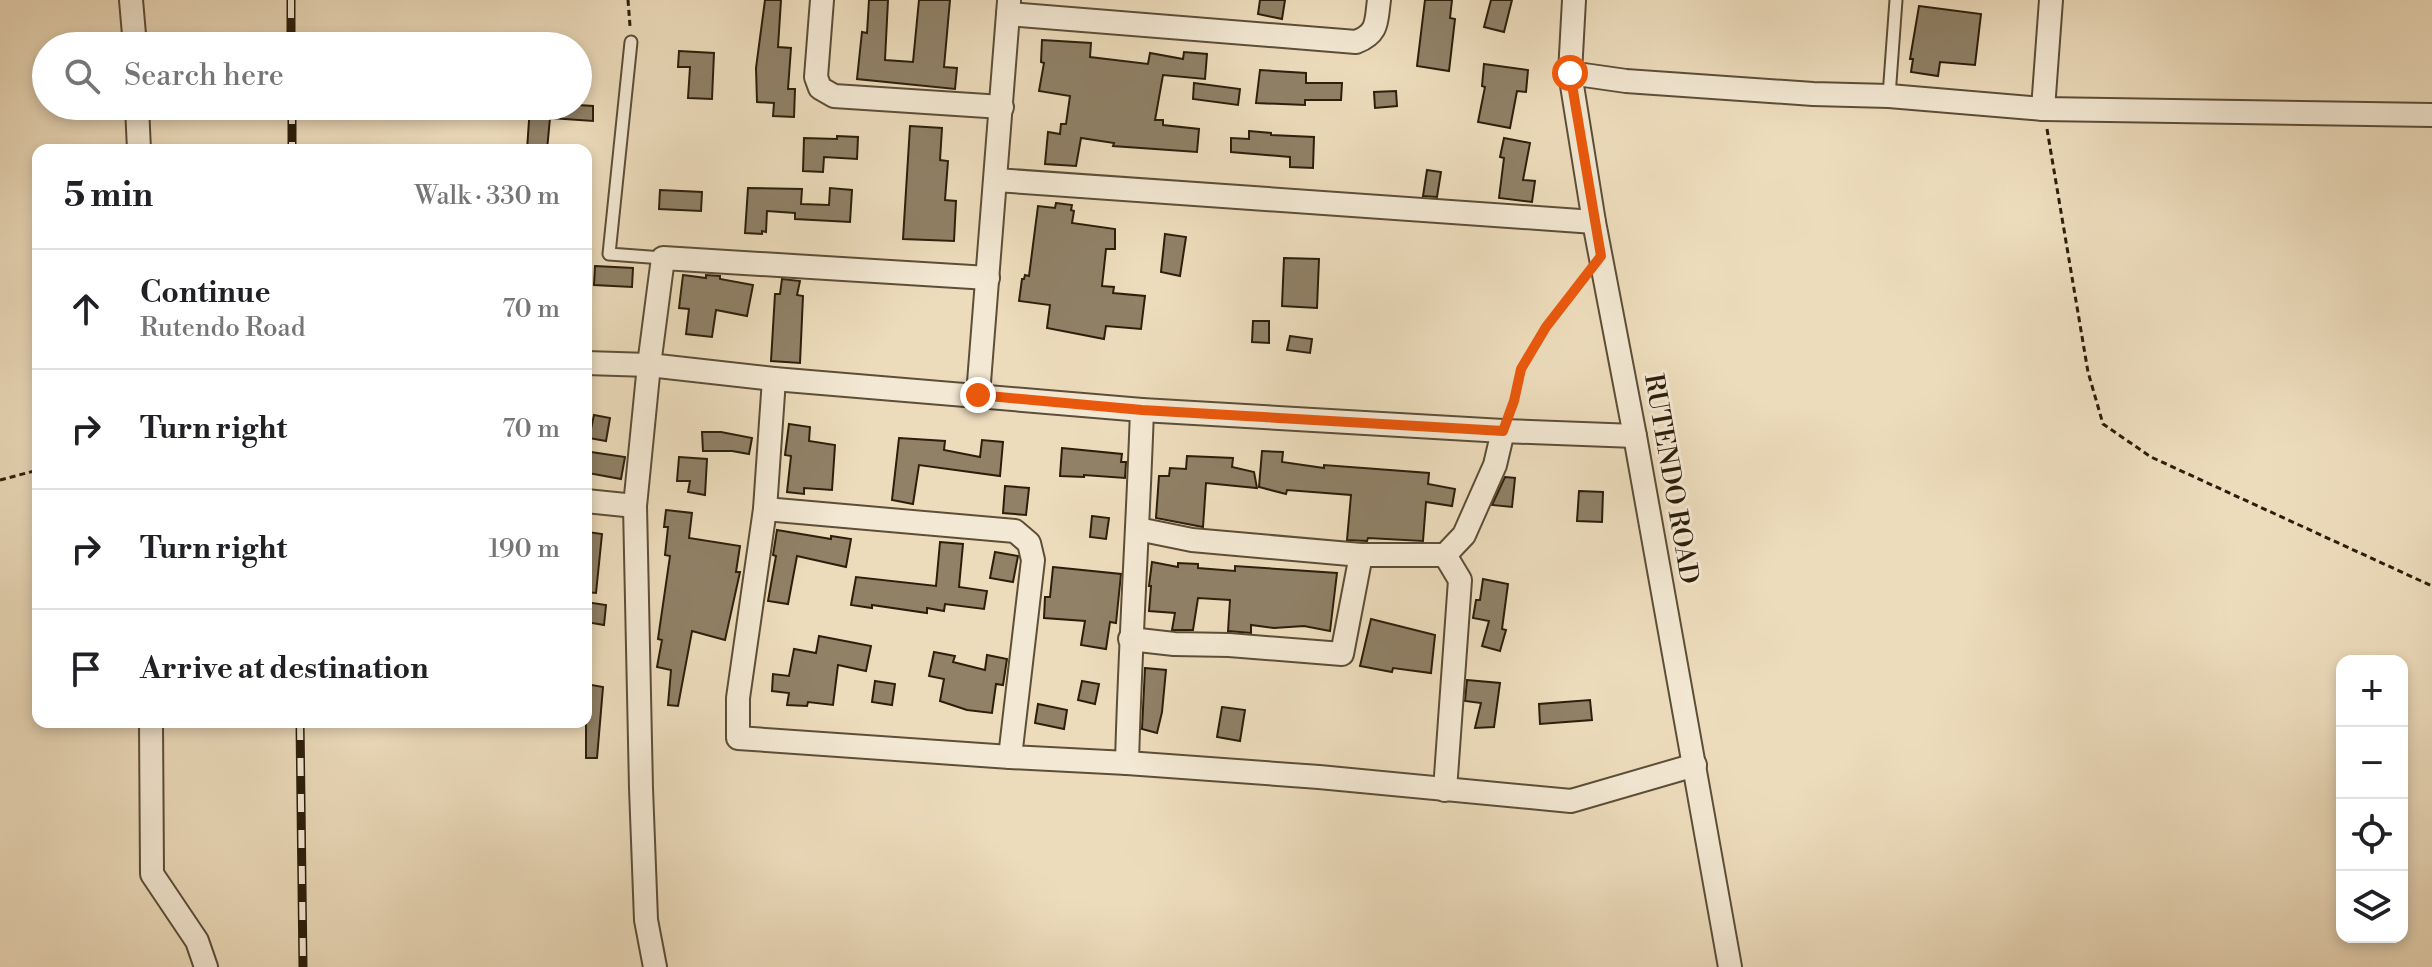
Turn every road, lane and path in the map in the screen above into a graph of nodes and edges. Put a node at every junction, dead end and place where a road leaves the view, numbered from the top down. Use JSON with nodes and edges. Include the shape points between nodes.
{"nodes":[{"id":1,"x":131,"y":0,"type":"edge"},
{"id":2,"x":628,"y":0,"type":"edge"},
{"id":3,"x":822,"y":0,"type":"edge"},
{"id":4,"x":1379,"y":0,"type":"edge"},
{"id":5,"x":1574,"y":0,"type":"edge"},
{"id":6,"x":1896,"y":0,"type":"edge"},
{"id":7,"x":2051,"y":0,"type":"edge"},
{"id":8,"x":1009,"y":7,"type":"edge"},
{"id":9,"x":134,"y":32,"type":"edge"},
{"id":10,"x":631,"y":42,"type":"joint"},
{"id":11,"x":1570,"y":73,"type":"junction"},
{"id":12,"x":1889,"y":96,"type":"junction"},
{"id":13,"x":1002,"y":107,"type":"junction"},
{"id":14,"x":2043,"y":109,"type":"junction"},
{"id":15,"x":2432,"y":115,"type":"edge"},
{"id":16,"x":138,"y":120,"type":"edge"},
{"id":17,"x":139,"y":144,"type":"edge"},
{"id":18,"x":996,"y":180,"type":"junction"},
{"id":19,"x":1594,"y":222,"type":"junction"},
{"id":20,"x":1601,"y":256,"type":"junction"},
{"id":21,"x":663,"y":258,"type":"junction"},
{"id":22,"x":988,"y":278,"type":"junction"},
{"id":23,"x":592,"y":363,"type":"edge"},
{"id":24,"x":649,"y":365,"type":"junction"},
{"id":25,"x":774,"y":379,"type":"junction"},
{"id":26,"x":978,"y":395,"type":"junction"},
{"id":27,"x":1142,"y":410,"type":"junction"},
{"id":28,"x":1503,"y":431,"type":"junction"},
{"id":29,"x":1635,"y":436,"type":"junction"},
{"id":30,"x":32,"y":472,"type":"edge"},
{"id":31,"x":0,"y":480,"type":"edge"},
{"id":32,"x":592,"y":502,"type":"edge"},
{"id":33,"x":635,"y":506,"type":"junction"},
{"id":34,"x":765,"y":509,"type":"junction"},
{"id":35,"x":1138,"y":529,"type":"junction"},
{"id":36,"x":1361,"y":555,"type":"junction"},
{"id":37,"x":1445,"y":555,"type":"junction"},
{"id":38,"x":2432,"y":586,"type":"edge"},
{"id":39,"x":1130,"y":639,"type":"junction"},
{"id":40,"x":151,"y":728,"type":"edge"},
{"id":41,"x":1010,"y":757,"type":"junction"},
{"id":42,"x":1127,"y":763,"type":"junction"},
{"id":43,"x":1695,"y":765,"type":"junction"},
{"id":44,"x":1445,"y":790,"type":"junction"},
{"id":45,"x":206,"y":967,"type":"edge"},
{"id":46,"x":655,"y":967,"type":"edge"},
{"id":47,"x":1730,"y":967,"type":"edge"}],
"edges":[{"from":1,"to":9,"type":"street"},
{"from":2,"to":10,"type":"path"},
{"from":3,"to":13,"type":"street","via":[[816,77],[820,88],[834,96]]},
{"from":4,"to":8,"type":"street","via":[[1375,28],[1356,42]]},
{"from":5,"to":11,"type":"street","name":"RUTENDO ROAD"},
{"from":6,"to":12,"type":"lane"},
{"from":7,"to":14,"type":"street"},
{"from":8,"to":13,"type":"street"},
{"from":10,"to":21,"type":"lane","via":[[609,254]]},
{"from":11,"to":12,"type":"street"},
{"from":11,"to":19,"type":"street","name":"RUTENDO ROAD"},
{"from":12,"to":14,"type":"street"},
{"from":13,"to":18,"type":"street"},
{"from":14,"to":15,"type":"street"},
{"from":14,"to":38,"type":"path","via":[[2088,372],[2103,424],[2151,457]]},
{"from":16,"to":17,"type":"street"},
{"from":18,"to":19,"type":"street"},
{"from":18,"to":22,"type":"street"},
{"from":19,"to":20,"type":"street","name":"RUTENDO ROAD"},
{"from":20,"to":28,"type":"path","via":[[1521,369]]},
{"from":20,"to":29,"type":"street","name":"RUTENDO ROAD"},
{"from":21,"to":22,"type":"street"},
{"from":21,"to":24,"type":"street"},
{"from":22,"to":26,"type":"street"},
{"from":23,"to":24,"type":"street"},
{"from":24,"to":25,"type":"street"},
{"from":24,"to":33,"type":"street"},
{"from":25,"to":26,"type":"street"},
{"from":25,"to":34,"type":"street"},
{"from":26,"to":27,"type":"street"},
{"from":27,"to":28,"type":"street"},
{"from":27,"to":35,"type":"street"},
{"from":28,"to":29,"type":"street"},
{"from":28,"to":37,"type":"street","via":[[1495,465],[1464,535]]},
{"from":29,"to":43,"type":"street","name":"RUTENDO ROAD"},
{"from":30,"to":31,"type":"path"},
{"from":32,"to":33,"type":"street"},
{"from":33,"to":46,"type":"street","via":[[646,920]]},
{"from":34,"to":41,"type":"street","via":[[1015,531],[1029,543],[1033,560]]},
{"from":34,"to":41,"type":"street","via":[[738,698],[738,738]]},
{"from":35,"to":36,"type":"street","via":[[1192,540]]},
{"from":35,"to":39,"type":"street"},
{"from":36,"to":37,"type":"street"},
{"from":36,"to":39,"type":"street","via":[[1342,654]]},
{"from":37,"to":44,"type":"street","via":[[1460,580]]},
{"from":39,"to":42,"type":"street"},
{"from":40,"to":45,"type":"street","via":[[152,874],[197,941]]},
{"from":41,"to":42,"type":"street"},
{"from":42,"to":44,"type":"street"},
{"from":43,"to":44,"type":"street","via":[[1571,801]]},
{"from":43,"to":47,"type":"street","name":"RUTENDO ROAD"}]}
